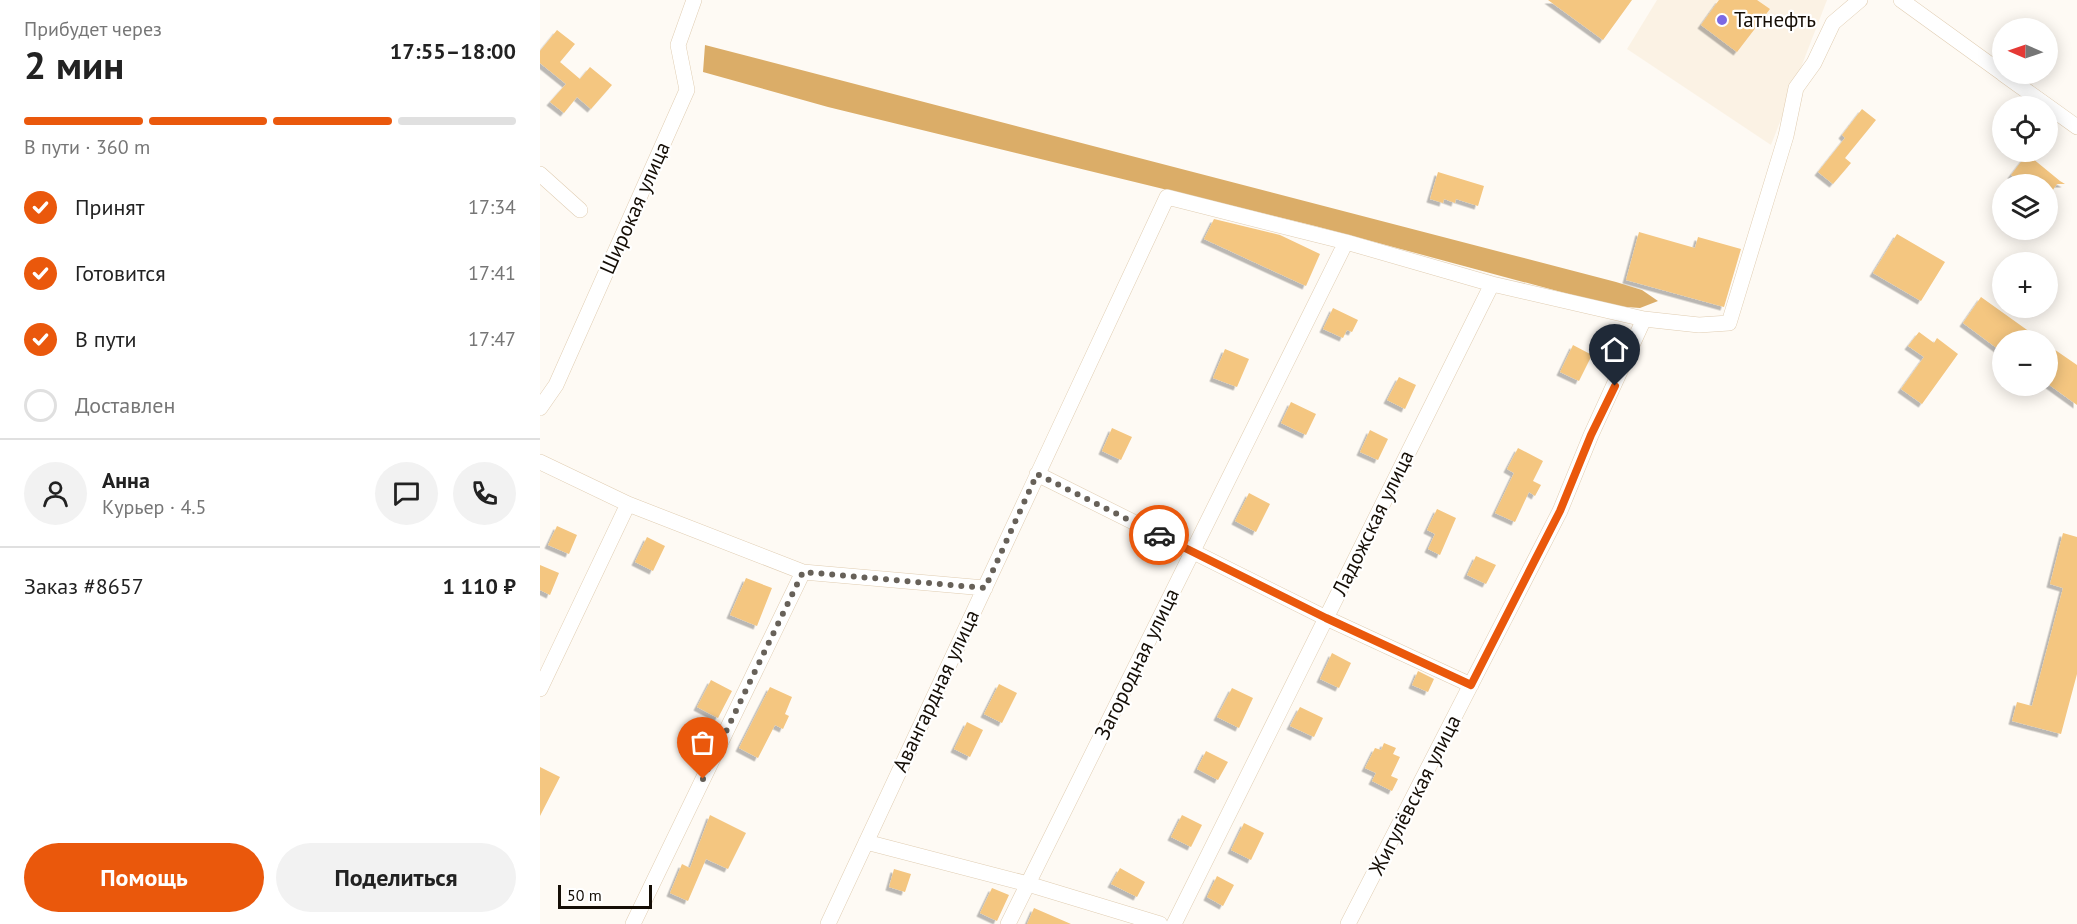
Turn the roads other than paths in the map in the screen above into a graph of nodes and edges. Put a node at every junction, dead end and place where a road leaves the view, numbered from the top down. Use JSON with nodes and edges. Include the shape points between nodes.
{"nodes":[{"id":1,"x":693,"y":0,"type":"edge"},
{"id":2,"x":1860,"y":0,"type":"edge"},
{"id":3,"x":1901,"y":0,"type":"edge"},
{"id":4,"x":1992,"y":65,"type":"edge"},
{"id":5,"x":2018,"y":84,"type":"edge"},
{"id":6,"x":2077,"y":127,"type":"edge"},
{"id":7,"x":540,"y":174,"type":"edge"},
{"id":8,"x":580,"y":210,"type":"dead end"},
{"id":9,"x":1346,"y":242,"type":"junction"},
{"id":10,"x":1492,"y":284,"type":"junction"},
{"id":11,"x":1644,"y":319,"type":"junction"},
{"id":12,"x":540,"y":408,"type":"edge"},
{"id":13,"x":540,"y":462,"type":"edge"},
{"id":14,"x":1037,"y":474,"type":"junction"},
{"id":15,"x":628,"y":504,"type":"junction"},
{"id":16,"x":1193,"y":551,"type":"junction"},
{"id":17,"x":803,"y":572,"type":"junction"},
{"id":18,"x":985,"y":588,"type":"junction"},
{"id":19,"x":1326,"y":618,"type":"junction"},
{"id":20,"x":1471,"y":685,"type":"junction"},
{"id":21,"x":540,"y":689,"type":"edge"},
{"id":22,"x":866,"y":842,"type":"junction"},
{"id":23,"x":1028,"y":884,"type":"junction"},
{"id":24,"x":633,"y":924,"type":"edge"},
{"id":25,"x":828,"y":924,"type":"edge"},
{"id":26,"x":1008,"y":924,"type":"edge"},
{"id":27,"x":1160,"y":924,"type":"edge"},
{"id":28,"x":1174,"y":924,"type":"edge"},
{"id":29,"x":1348,"y":924,"type":"edge"}],
"edges":[{"from":1,"to":12,"type":"street","name":"Широкая улица","via":[[678,45],[687,90],[556,386]]},
{"from":2,"to":11,"type":"street","via":[[1833,23],[1797,88],[1729,322],[1699,325]]},
{"from":3,"to":4,"type":"street"},
{"from":5,"to":6,"type":"street"},
{"from":7,"to":8,"type":"street"},
{"from":9,"to":10,"type":"street"},
{"from":9,"to":14,"type":"street","name":"Авангардная улица","via":[[1167,197]]},
{"from":9,"to":16,"type":"street","name":"Загородная улица"},
{"from":10,"to":11,"type":"street"},
{"from":10,"to":19,"type":"street","name":"Ладожская улица"},
{"from":11,"to":20,"type":"street","name":"Жигулёвская улица","via":[[1560,511]]},
{"from":13,"to":15,"type":"street"},
{"from":14,"to":16,"type":"street"},
{"from":14,"to":18,"type":"street","name":"Авангардная улица"},
{"from":15,"to":17,"type":"street"},
{"from":15,"to":21,"type":"street"},
{"from":16,"to":19,"type":"street"},
{"from":16,"to":23,"type":"street","name":"Загородная улица"},
{"from":17,"to":18,"type":"street"},
{"from":17,"to":24,"type":"street"},
{"from":18,"to":22,"type":"street","name":"Авангардная улица"},
{"from":19,"to":20,"type":"street"},
{"from":19,"to":28,"type":"street","name":"Ладожская улица"},
{"from":20,"to":29,"type":"street","name":"Жигулёвская улица"},
{"from":22,"to":23,"type":"street"},
{"from":22,"to":25,"type":"street","name":"Авангардная улица"},
{"from":23,"to":26,"type":"street","name":"Загородная улица"},
{"from":23,"to":27,"type":"street"}]}
